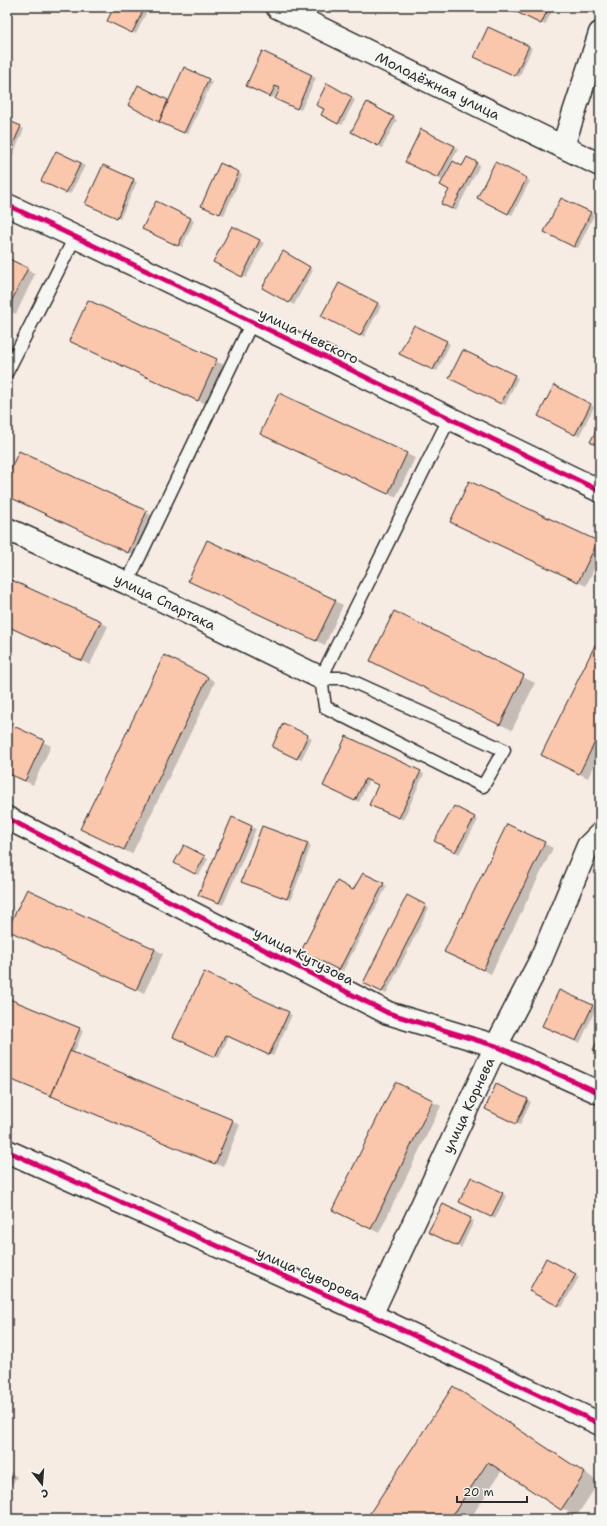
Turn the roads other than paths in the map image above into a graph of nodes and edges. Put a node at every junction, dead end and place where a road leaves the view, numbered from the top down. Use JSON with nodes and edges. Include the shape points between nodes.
{"nodes":[{"id":1,"x":276,"y":7,"type":"edge"},
{"id":2,"x":600,"y":33,"type":"edge"},
{"id":3,"x":563,"y":146,"type":"junction"},
{"id":4,"x":600,"y":165,"type":"edge"},
{"id":5,"x":7,"y":205,"type":"edge"},
{"id":6,"x":75,"y":237,"type":"junction"},
{"id":7,"x":252,"y":322,"type":"junction"},
{"id":8,"x":7,"y":372,"type":"edge"},
{"id":9,"x":449,"y":419,"type":"junction"},
{"id":10,"x":600,"y":491,"type":"edge"},
{"id":11,"x":7,"y":529,"type":"edge"},
{"id":12,"x":127,"y":583,"type":"junction"},
{"id":13,"x":321,"y":678,"type":"junction"},
{"id":14,"x":7,"y":818,"type":"edge"},
{"id":15,"x":600,"y":834,"type":"edge"},
{"id":16,"x":496,"y":1046,"type":"junction"},
{"id":17,"x":600,"y":1093,"type":"edge"},
{"id":18,"x":7,"y":1151,"type":"edge"},
{"id":19,"x":371,"y":1315,"type":"junction"},
{"id":20,"x":600,"y":1424,"type":"edge"}],
"edges":[{"from":1,"to":3,"type":"street","name":"Молодёжная улица"},
{"from":2,"to":3,"type":"street"},
{"from":3,"to":4,"type":"street","name":"Молодёжная улица"},
{"from":5,"to":6,"type":"street","name":"улица Невского"},
{"from":6,"to":7,"type":"street","name":"улица Невского"},
{"from":6,"to":8,"type":"lane"},
{"from":7,"to":9,"type":"street","name":"улица Невского"},
{"from":7,"to":12,"type":"lane"},
{"from":9,"to":10,"type":"street","name":"улица Невского"},
{"from":9,"to":13,"type":"lane"},
{"from":11,"to":12,"type":"street","name":"улица Спартака"},
{"from":12,"to":13,"type":"street","name":"улица Спартака"},
{"from":13,"to":13,"type":"lane","via":[[325,707],[483,786],[504,750],[345,678]]},
{"from":14,"to":16,"type":"street","name":"улица Кутузова","via":[[388,1013]]},
{"from":15,"to":16,"type":"street","name":"улица Корнева","via":[[588,846],[540,961]]},
{"from":16,"to":17,"type":"street","name":"улица Кутузова"},
{"from":16,"to":19,"type":"street","name":"улица Корнева"},
{"from":18,"to":19,"type":"street","name":"улица Суворова"},
{"from":19,"to":20,"type":"street","name":"улица Суворова"}]}
